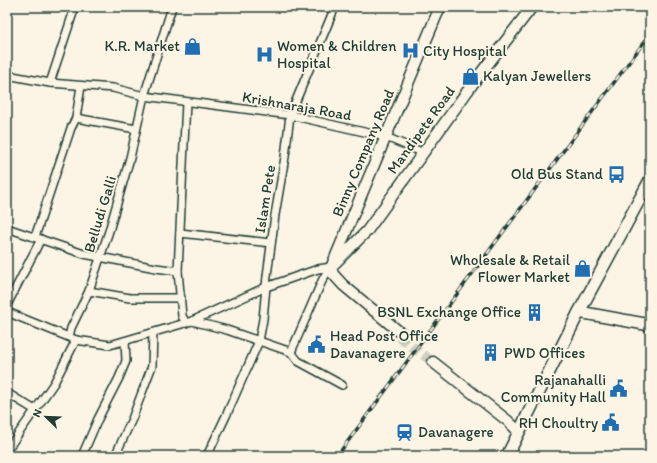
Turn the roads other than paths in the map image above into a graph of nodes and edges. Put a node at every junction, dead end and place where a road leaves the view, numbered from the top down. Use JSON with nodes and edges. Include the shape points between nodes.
{"nodes":[{"id":1,"x":75,"y":7,"type":"edge"},
{"id":2,"x":172,"y":7,"type":"edge"},
{"id":3,"x":335,"y":7,"type":"edge"},
{"id":4,"x":440,"y":7,"type":"edge"},
{"id":5,"x":532,"y":7,"type":"edge"},
{"id":6,"x":7,"y":74,"type":"edge"},
{"id":7,"x":50,"y":83,"type":"junction"},
{"id":8,"x":81,"y":86,"type":"junction"},
{"id":9,"x":144,"y":96,"type":"junction"},
{"id":10,"x":186,"y":102,"type":"junction"},
{"id":11,"x":290,"y":115,"type":"junction"},
{"id":12,"x":76,"y":118,"type":"junction"},
{"id":13,"x":136,"y":129,"type":"junction"},
{"id":14,"x":386,"y":137,"type":"junction"},
{"id":15,"x":424,"y":153,"type":"junction"},
{"id":16,"x":650,"y":180,"type":"edge"},
{"id":17,"x":7,"y":228,"type":"edge"},
{"id":18,"x":180,"y":233,"type":"junction"},
{"id":19,"x":38,"y":238,"type":"junction"},
{"id":20,"x":271,"y":243,"type":"junction"},
{"id":21,"x":100,"y":258,"type":"junction"},
{"id":22,"x":329,"y":269,"type":"junction"},
{"id":23,"x":178,"y":271,"type":"junction"},
{"id":24,"x":266,"y":287,"type":"junction"},
{"id":25,"x":89,"y":290,"type":"junction"},
{"id":26,"x":181,"y":298,"type":"junction"},
{"id":27,"x":7,"y":305,"type":"edge"},
{"id":28,"x":7,"y":312,"type":"edge"},
{"id":29,"x":579,"y":312,"type":"junction"},
{"id":30,"x":189,"y":322,"type":"junction"},
{"id":31,"x":650,"y":325,"type":"edge"},
{"id":32,"x":153,"y":333,"type":"junction"},
{"id":33,"x":401,"y":335,"type":"tunnel mouth"},
{"id":34,"x":68,"y":337,"type":"junction"},
{"id":35,"x":76,"y":340,"type":"junction"},
{"id":36,"x":125,"y":341,"type":"junction"},
{"id":37,"x":259,"y":341,"type":"junction"},
{"id":38,"x":291,"y":352,"type":"junction"},
{"id":39,"x":434,"y":361,"type":"tunnel mouth"},
{"id":40,"x":342,"y":385,"type":"dead end"},
{"id":41,"x":7,"y":393,"type":"edge"},
{"id":42,"x":35,"y":410,"type":"junction"},
{"id":43,"x":520,"y":431,"type":"junction"},
{"id":44,"x":7,"y":450,"type":"edge"},
{"id":45,"x":82,"y":456,"type":"edge"},
{"id":46,"x":115,"y":456,"type":"edge"},
{"id":47,"x":207,"y":456,"type":"edge"},
{"id":48,"x":507,"y":456,"type":"edge"}],
"edges":[{"from":1,"to":7,"type":"street"},
{"from":2,"to":9,"type":"street","name":"Belludi Galli"},
{"from":3,"to":11,"type":"street","name":"Islam Pete"},
{"from":4,"to":14,"type":"main road","name":"Binny Company Road"},
{"from":5,"to":15,"type":"main road","name":"Mandipete Road","via":[[474,82]]},
{"from":6,"to":7,"type":"street","name":"Krishnaraja Road"},
{"from":7,"to":8,"type":"street","name":"Krishnaraja Road"},
{"from":8,"to":9,"type":"street","name":"Krishnaraja Road","via":[[113,88]]},
{"from":8,"to":12,"type":"street"},
{"from":9,"to":10,"type":"street","name":"Krishnaraja Road"},
{"from":9,"to":13,"type":"street","name":"Belludi Galli"},
{"from":10,"to":11,"type":"street","name":"Krishnaraja Road"},
{"from":10,"to":18,"type":"street"},
{"from":11,"to":14,"type":"street","name":"Krishnaraja Road"},
{"from":11,"to":20,"type":"street","name":"Islam Pete"},
{"from":12,"to":13,"type":"street"},
{"from":12,"to":19,"type":"street","via":[[70,128]]},
{"from":13,"to":21,"type":"street","name":"Belludi Galli","via":[[130,158]]},
{"from":14,"to":15,"type":"street","name":"Krishnaraja Road"},
{"from":14,"to":22,"type":"main road","name":"Binny Company Road"},
{"from":15,"to":22,"type":"main road","name":"Mandipete Road","via":[[367,231]]},
{"from":16,"to":29,"type":"main road"},
{"from":17,"to":19,"type":"street"},
{"from":18,"to":20,"type":"street"},
{"from":18,"to":23,"type":"street"},
{"from":19,"to":21,"type":"street"},
{"from":19,"to":27,"type":"street"},
{"from":20,"to":24,"type":"street","name":"Islam Pete"},
{"from":21,"to":23,"type":"street"},
{"from":21,"to":25,"type":"street","name":"Belludi Galli"},
{"from":22,"to":24,"type":"street","via":[[318,269]]},
{"from":22,"to":33,"type":"main road","via":[[343,285]]},
{"from":22,"to":38,"type":"street"},
{"from":23,"to":26,"type":"street"},
{"from":24,"to":30,"type":"street"},
{"from":24,"to":37,"type":"street","name":"Islam Pete"},
{"from":25,"to":26,"type":"street","via":[[130,298]]},
{"from":25,"to":34,"type":"street","name":"Belludi Galli"},
{"from":26,"to":30,"type":"street","via":[[182,316]]},
{"from":28,"to":34,"type":"street"},
{"from":29,"to":31,"type":"main road"},
{"from":29,"to":43,"type":"main road"},
{"from":30,"to":32,"type":"street"},
{"from":30,"to":37,"type":"street","via":[[227,330]]},
{"from":32,"to":36,"type":"street"},
{"from":32,"to":46,"type":"street","via":[[152,366]]},
{"from":34,"to":35,"type":"street"},
{"from":35,"to":36,"type":"street","via":[[110,345]]},
{"from":35,"to":42,"type":"street","via":[[54,383]]},
{"from":36,"to":45,"type":"street","via":[[126,361]]},
{"from":37,"to":38,"type":"street"},
{"from":37,"to":47,"type":"street","name":"Islam Pete"},
{"from":38,"to":40,"type":"street","via":[[298,361]]},
{"from":39,"to":43,"type":"main road","via":[[509,418]]},
{"from":41,"to":42,"type":"street"},
{"from":42,"to":44,"type":"street"},
{"from":43,"to":48,"type":"main road"}]}
